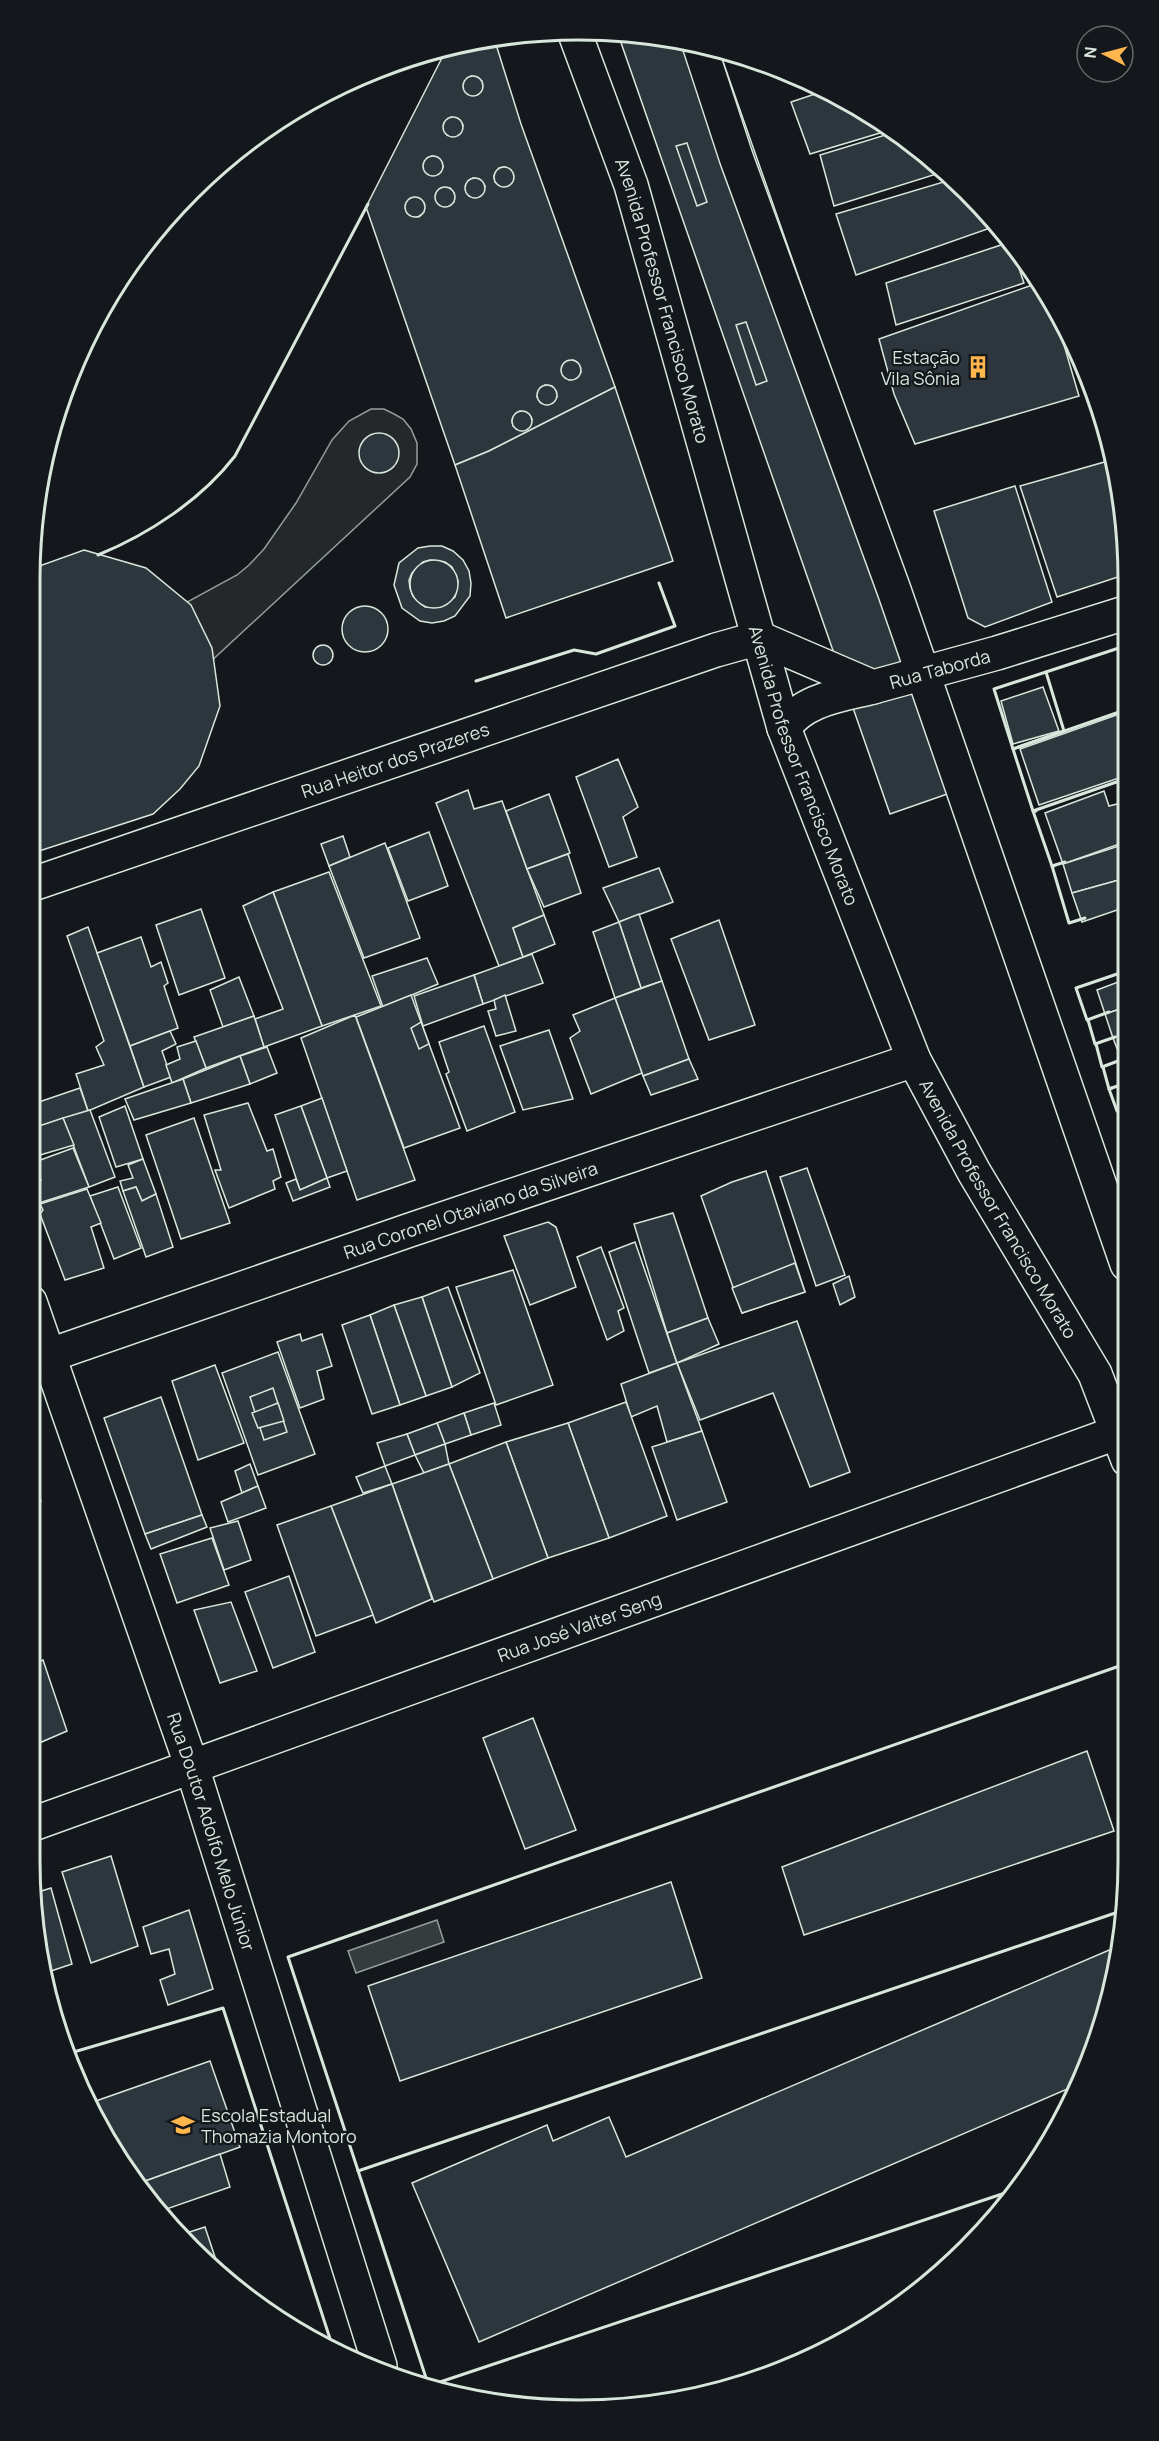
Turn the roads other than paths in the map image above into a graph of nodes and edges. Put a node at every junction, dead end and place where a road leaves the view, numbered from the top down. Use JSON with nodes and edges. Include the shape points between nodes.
{"nodes":[{"id":1,"x":577,"y":40,"type":"edge"},
{"id":2,"x":703,"y":55,"type":"edge"},
{"id":3,"x":1118,"y":615,"type":"edge"},
{"id":4,"x":759,"y":638,"type":"junction"},
{"id":5,"x":923,"y":673,"type":"junction"},
{"id":6,"x":873,"y":687,"type":"junction"},
{"id":7,"x":784,"y":728,"type":"junction"},
{"id":8,"x":40,"y":882,"type":"edge"},
{"id":9,"x":914,"y":1060,"type":"junction"},
{"id":10,"x":1118,"y":1238,"type":"edge"},
{"id":11,"x":40,"y":1359,"type":"edge"},
{"id":12,"x":40,"y":1362,"type":"edge"},
{"id":13,"x":1118,"y":1426,"type":"edge"},
{"id":14,"x":1118,"y":1442,"type":"edge"},
{"id":15,"x":192,"y":1767,"type":"junction"},
{"id":16,"x":40,"y":1821,"type":"edge"},
{"id":17,"x":378,"y":2361,"type":"edge"}],
"edges":[{"from":1,"to":4,"type":"main road","name":"Avenida Professor Francisco Morato","via":[[631,185]]},
{"from":2,"to":5,"type":"main road"},
{"from":3,"to":5,"type":"main road","name":"Rua Taborda"},
{"from":4,"to":6,"type":"main road","name":"Rua Taborda"},
{"from":4,"to":7,"type":"main road","name":"Avenida Professor Francisco Morato"},
{"from":4,"to":8,"type":"main road","name":"Rua Heitor dos Prazeres"},
{"from":5,"to":6,"type":"main road","name":"Rua Taborda"},
{"from":5,"to":10,"type":"main road"},
{"from":6,"to":7,"type":"main road","via":[[815,703],[791,718]]},
{"from":7,"to":9,"type":"main road","name":"Avenida Professor Francisco Morato"},
{"from":9,"to":11,"type":"main road","name":"Rua Coronel Otaviano da Silveira"},
{"from":9,"to":13,"type":"main road","name":"Avenida Professor Francisco Morato","via":[[974,1172],[1095,1374]]},
{"from":12,"to":15,"type":"main road","name":"Rua Doutor Adolfo Melo Júnior"},
{"from":14,"to":15,"type":"main road","name":"Rua José Valter Seng"},
{"from":15,"to":16,"type":"main road","name":"Rua José Valter Seng"},
{"from":15,"to":17,"type":"main road","name":"Rua Doutor Adolfo Melo Júnior"}]}
